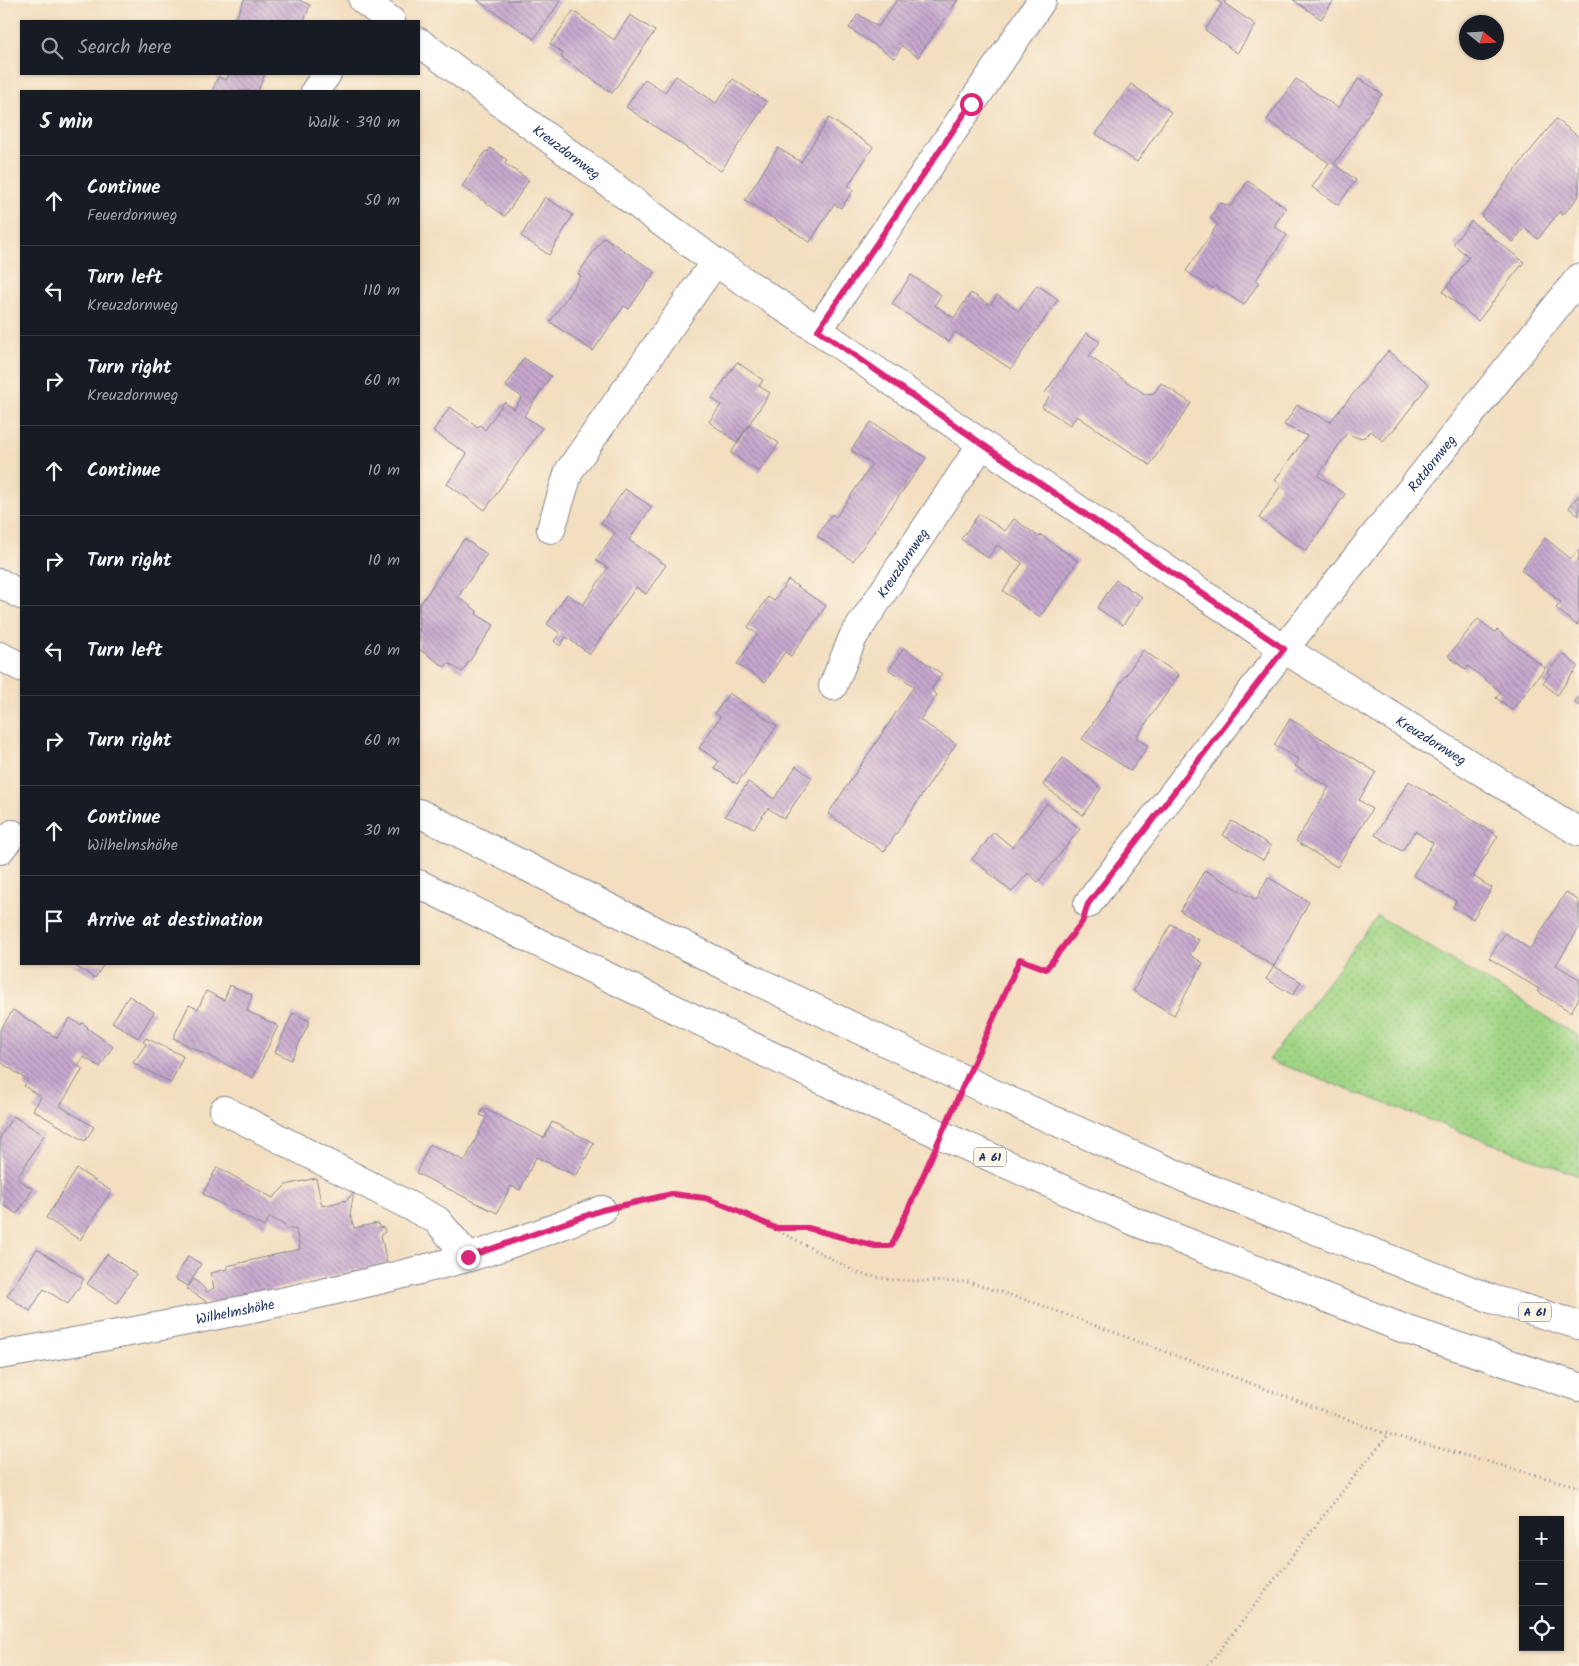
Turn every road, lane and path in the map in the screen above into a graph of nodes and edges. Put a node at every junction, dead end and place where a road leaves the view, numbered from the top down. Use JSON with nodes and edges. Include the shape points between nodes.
{"nodes":[{"id":1,"x":1042,"y":0,"type":"edge"},
{"id":2,"x":420,"y":43,"type":"edge"},
{"id":3,"x":326,"y":75,"type":"edge"},
{"id":4,"x":316,"y":90,"type":"edge"},
{"id":5,"x":715,"y":262,"type":"junction"},
{"id":6,"x":1579,"y":278,"type":"edge"},
{"id":7,"x":818,"y":330,"type":"junction"},
{"id":8,"x":982,"y":444,"type":"junction"},
{"id":9,"x":551,"y":529,"type":"dead end"},
{"id":10,"x":0,"y":583,"type":"edge"},
{"id":11,"x":20,"y":594,"type":"edge"},
{"id":12,"x":1284,"y":649,"type":"junction"},
{"id":13,"x":0,"y":656,"type":"edge"},
{"id":14,"x":20,"y":666,"type":"edge"},
{"id":15,"x":833,"y":686,"type":"dead end"},
{"id":16,"x":420,"y":813,"type":"edge"},
{"id":17,"x":1579,"y":832,"type":"edge"},
{"id":18,"x":420,"y":884,"type":"edge"},
{"id":19,"x":1088,"y":904,"type":"joint"},
{"id":20,"x":224,"y":1110,"type":"dead end"},
{"id":21,"x":602,"y":1210,"type":"joint"},
{"id":22,"x":775,"y":1228,"type":"junction"},
{"id":23,"x":468,"y":1257,"type":"junction"},
{"id":24,"x":1579,"y":1325,"type":"edge"},
{"id":25,"x":0,"y":1355,"type":"edge"},
{"id":26,"x":1579,"y":1387,"type":"edge"},
{"id":27,"x":1389,"y":1434,"type":"junction"},
{"id":28,"x":1579,"y":1487,"type":"edge"},
{"id":29,"x":1208,"y":1666,"type":"edge"}],
"edges":[{"from":1,"to":7,"type":"main road"},
{"from":2,"to":5,"type":"main road","name":"Kreuzdornweg"},
{"from":3,"to":4,"type":"main road"},
{"from":5,"to":7,"type":"main road","name":"Kreuzdornweg"},
{"from":5,"to":9,"type":"main road","via":[[570,471]]},
{"from":6,"to":12,"type":"main road","name":"Rotdornweg"},
{"from":7,"to":8,"type":"main road","name":"Kreuzdornweg"},
{"from":8,"to":12,"type":"main road","name":"Kreuzdornweg"},
{"from":8,"to":15,"type":"main road","name":"Kreuzdornweg","via":[[853,637]]},
{"from":10,"to":11,"type":"main road"},
{"from":12,"to":17,"type":"main road","name":"Kreuzdornweg"},
{"from":12,"to":19,"type":"main road"},
{"from":13,"to":14,"type":"main road"},
{"from":16,"to":24,"type":"main road","number":"A 61","via":[[754,980],[1003,1098],[1204,1186],[1492,1299]]},
{"from":18,"to":26,"type":"main road","number":"A 61","via":[[872,1104],[1136,1222],[1402,1328]]},
{"from":19,"to":22,"type":"path","bridge":true,"via":[[1082,922],[1046,969],[1020,959],[893,1243],[875,1246],[813,1229]]},
{"from":20,"to":23,"type":"main road","via":[[437,1220]]},
{"from":21,"to":22,"type":"path","via":[[672,1194],[689,1195],[727,1206]]},
{"from":21,"to":23,"type":"main road","name":"Wilhelmshöhe"},
{"from":22,"to":27,"type":"path","via":[[860,1274],[913,1281],[969,1282],[1038,1304]]},
{"from":23,"to":25,"type":"main road","name":"Wilhelmshöhe","via":[[314,1295]]},
{"from":27,"to":28,"type":"path"},
{"from":27,"to":29,"type":"path"}]}
